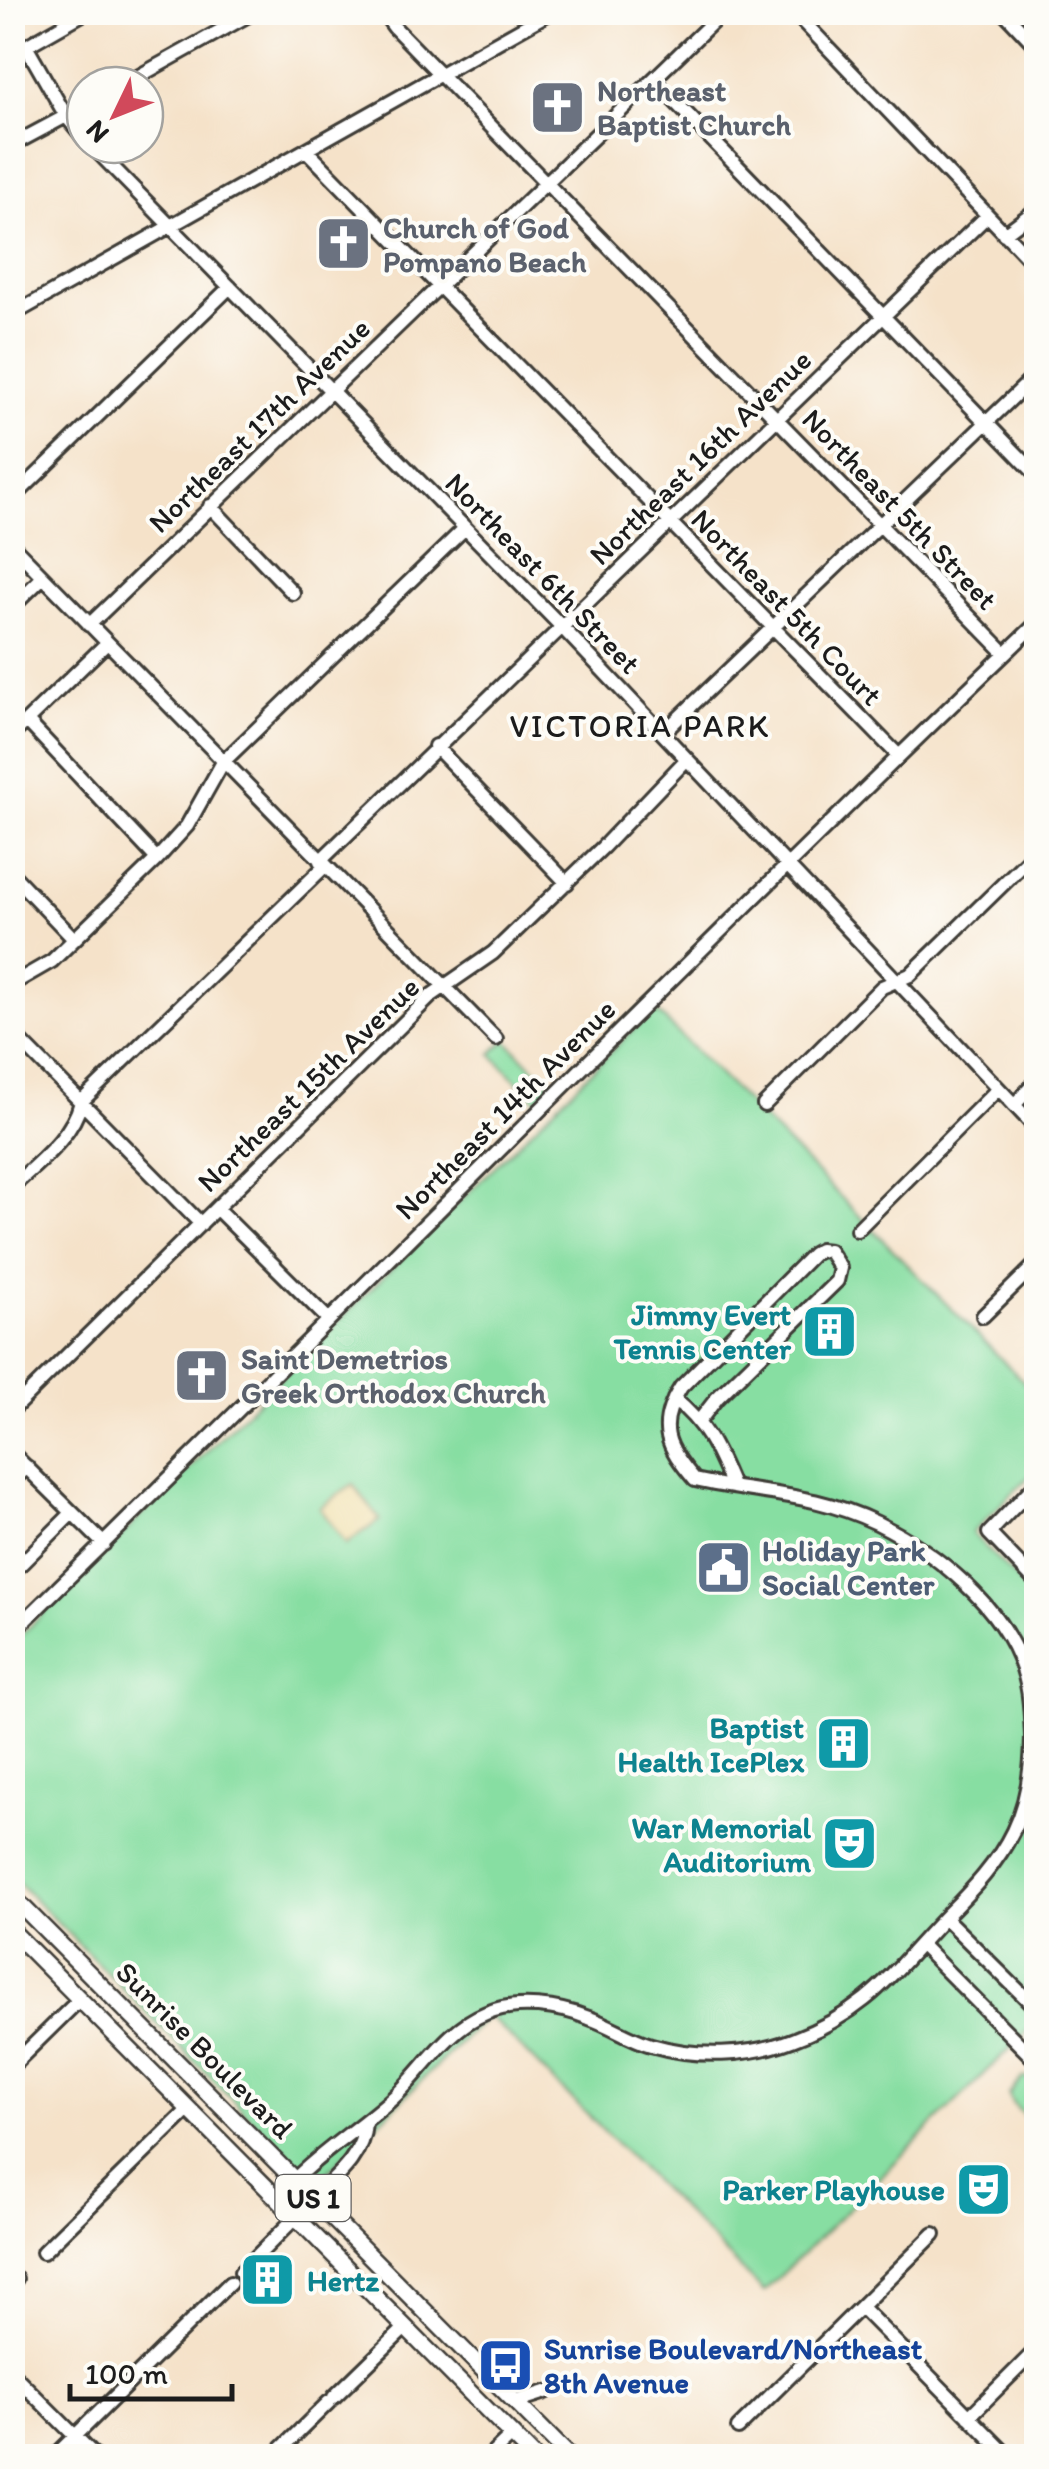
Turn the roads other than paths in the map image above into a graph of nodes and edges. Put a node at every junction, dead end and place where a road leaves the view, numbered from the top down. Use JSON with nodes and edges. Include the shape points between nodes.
{"nodes":[{"id":1,"x":86,"y":12,"type":"edge"},
{"id":2,"x":254,"y":12,"type":"edge"},
{"id":3,"x":384,"y":12,"type":"edge"},
{"id":4,"x":551,"y":12,"type":"edge"},
{"id":5,"x":724,"y":12,"type":"edge"},
{"id":6,"x":794,"y":12,"type":"edge"},
{"id":7,"x":1004,"y":12,"type":"edge"},
{"id":8,"x":26,"y":46,"type":"junction"},
{"id":9,"x":1036,"y":46,"type":"edge"},
{"id":10,"x":12,"y":54,"type":"edge"},
{"id":11,"x":159,"y":65,"type":"edge"},
{"id":12,"x":441,"y":75,"type":"junction"},
{"id":13,"x":654,"y":80,"type":"junction"},
{"id":14,"x":65,"y":114,"type":"edge"},
{"id":15,"x":65,"y":117,"type":"edge"},
{"id":16,"x":12,"y":146,"type":"edge"},
{"id":17,"x":306,"y":150,"type":"junction"},
{"id":18,"x":111,"y":165,"type":"edge"},
{"id":19,"x":546,"y":182,"type":"junction"},
{"id":20,"x":1036,"y":210,"type":"edge"},
{"id":21,"x":987,"y":216,"type":"junction"},
{"id":22,"x":170,"y":226,"type":"junction"},
{"id":23,"x":1004,"y":234,"type":"junction"},
{"id":24,"x":1036,"y":266,"type":"edge"},
{"id":25,"x":230,"y":286,"type":"junction"},
{"id":26,"x":440,"y":286,"type":"junction"},
{"id":27,"x":12,"y":315,"type":"edge"},
{"id":28,"x":881,"y":316,"type":"junction"},
{"id":29,"x":1036,"y":375,"type":"edge"},
{"id":30,"x":330,"y":390,"type":"junction"},
{"id":31,"x":776,"y":417,"type":"junction"},
{"id":32,"x":987,"y":422,"type":"junction"},
{"id":33,"x":1036,"y":474,"type":"edge"},
{"id":34,"x":12,"y":499,"type":"edge"},
{"id":35,"x":210,"y":506,"type":"junction"},
{"id":36,"x":668,"y":522,"type":"junction"},
{"id":37,"x":880,"y":526,"type":"junction"},
{"id":38,"x":465,"y":528,"type":"junction"},
{"id":39,"x":12,"y":545,"type":"edge"},
{"id":40,"x":43,"y":577,"type":"junction"},
{"id":41,"x":294,"y":593,"type":"dead end"},
{"id":42,"x":12,"y":606,"type":"edge"},
{"id":43,"x":1036,"y":624,"type":"edge"},
{"id":44,"x":90,"y":625,"type":"junction"},
{"id":45,"x":560,"y":626,"type":"junction"},
{"id":46,"x":774,"y":627,"type":"junction"},
{"id":47,"x":107,"y":644,"type":"junction"},
{"id":48,"x":1006,"y":654,"type":"junction"},
{"id":49,"x":27,"y":721,"type":"junction"},
{"id":50,"x":663,"y":733,"type":"junction"},
{"id":51,"x":12,"y":735,"type":"edge"},
{"id":52,"x":435,"y":746,"type":"junction"},
{"id":53,"x":898,"y":756,"type":"junction"},
{"id":54,"x":687,"y":759,"type":"junction"},
{"id":55,"x":223,"y":762,"type":"junction"},
{"id":56,"x":1036,"y":852,"type":"edge"},
{"id":57,"x":157,"y":858,"type":"junction"},
{"id":58,"x":322,"y":864,"type":"junction"},
{"id":59,"x":786,"y":867,"type":"junction"},
{"id":60,"x":12,"y":874,"type":"edge"},
{"id":61,"x":567,"y":882,"type":"junction"},
{"id":62,"x":74,"y":939,"type":"junction"},
{"id":63,"x":896,"y":982,"type":"junction"},
{"id":64,"x":12,"y":984,"type":"edge"},
{"id":65,"x":445,"y":988,"type":"junction"},
{"id":66,"x":12,"y":1032,"type":"edge"},
{"id":67,"x":496,"y":1039,"type":"dead end"},
{"id":68,"x":1036,"y":1082,"type":"edge"},
{"id":69,"x":998,"y":1089,"type":"junction"},
{"id":70,"x":81,"y":1102,"type":"junction"},
{"id":71,"x":764,"y":1105,"type":"dead end"},
{"id":72,"x":1014,"y":1105,"type":"junction"},
{"id":73,"x":1036,"y":1128,"type":"edge"},
{"id":74,"x":12,"y":1188,"type":"edge"},
{"id":75,"x":217,"y":1208,"type":"junction"},
{"id":76,"x":201,"y":1224,"type":"junction"},
{"id":77,"x":857,"y":1230,"type":"dead end"},
{"id":78,"x":1036,"y":1264,"type":"edge"},
{"id":79,"x":983,"y":1316,"type":"dead end"},
{"id":80,"x":329,"y":1320,"type":"junction"},
{"id":81,"x":674,"y":1398,"type":"junction"},
{"id":82,"x":12,"y":1410,"type":"edge"},
{"id":83,"x":700,"y":1420,"type":"junction"},
{"id":84,"x":12,"y":1453,"type":"edge"},
{"id":85,"x":722,"y":1463,"type":"junction"},
{"id":86,"x":27,"y":1468,"type":"junction"},
{"id":87,"x":12,"y":1481,"type":"edge"},
{"id":88,"x":701,"y":1481,"type":"junction"},
{"id":89,"x":1036,"y":1484,"type":"edge"},
{"id":90,"x":732,"y":1486,"type":"junction"},
{"id":91,"x":72,"y":1512,"type":"junction"},
{"id":92,"x":104,"y":1544,"type":"junction"},
{"id":93,"x":12,"y":1573,"type":"edge"},
{"id":94,"x":1036,"y":1582,"type":"edge"},
{"id":95,"x":12,"y":1634,"type":"edge"},
{"id":96,"x":12,"y":1896,"type":"edge"},
{"id":97,"x":945,"y":1918,"type":"junction"},
{"id":98,"x":12,"y":1931,"type":"edge"},
{"id":99,"x":921,"y":1945,"type":"junction"},
{"id":100,"x":80,"y":2000,"type":"junction"},
{"id":101,"x":1036,"y":2008,"type":"edge"},
{"id":102,"x":126,"y":2009,"type":"junction"},
{"id":103,"x":1036,"y":2061,"type":"edge"},
{"id":104,"x":12,"y":2066,"type":"edge"},
{"id":105,"x":189,"y":2109,"type":"junction"},
{"id":106,"x":365,"y":2123,"type":"junction"},
{"id":107,"x":294,"y":2180,"type":"junction"},
{"id":108,"x":268,"y":2190,"type":"junction"},
{"id":109,"x":314,"y":2199,"type":"junction"},
{"id":110,"x":296,"y":2217,"type":"junction"},
{"id":111,"x":934,"y":2234,"type":"dead end"},
{"id":112,"x":43,"y":2252,"type":"dead end"},
{"id":113,"x":241,"y":2272,"type":"dead end"},
{"id":114,"x":230,"y":2283,"type":"dead end"},
{"id":115,"x":380,"y":2301,"type":"junction"},
{"id":116,"x":422,"y":2308,"type":"junction"},
{"id":117,"x":862,"y":2308,"type":"junction"},
{"id":118,"x":406,"y":2327,"type":"junction"},
{"id":119,"x":1036,"y":2350,"type":"edge"},
{"id":120,"x":12,"y":2373,"type":"edge"},
{"id":121,"x":515,"y":2402,"type":"junction"},
{"id":122,"x":529,"y":2417,"type":"junction"},
{"id":123,"x":969,"y":2417,"type":"junction"},
{"id":124,"x":738,"y":2428,"type":"dead end"},
{"id":125,"x":512,"y":2435,"type":"junction"},
{"id":126,"x":76,"y":2436,"type":"junction"},
{"id":127,"x":55,"y":2456,"type":"edge"},
{"id":128,"x":95,"y":2456,"type":"edge"},
{"id":129,"x":274,"y":2456,"type":"edge"},
{"id":130,"x":490,"y":2456,"type":"edge"},
{"id":131,"x":533,"y":2456,"type":"edge"},
{"id":132,"x":569,"y":2456,"type":"edge"},
{"id":133,"x":1008,"y":2456,"type":"edge"}],
"edges":[{"from":1,"to":8,"type":"street"},
{"from":2,"to":11,"type":"street"},
{"from":3,"to":12,"type":"street","name":"Northeast 5th Street"},
{"from":4,"to":12,"type":"street"},
{"from":5,"to":13,"type":"street","name":"Northeast 17th Avenue"},
{"from":6,"to":21,"type":"street"},
{"from":7,"to":9,"type":"street"},
{"from":8,"to":10,"type":"street"},
{"from":8,"to":14,"type":"street"},
{"from":12,"to":17,"type":"street"},
{"from":12,"to":19,"type":"street","name":"Northeast 5th Street"},
{"from":13,"to":19,"type":"street","name":"Northeast 17th Avenue"},
{"from":13,"to":28,"type":"street"},
{"from":15,"to":16,"type":"street"},
{"from":17,"to":22,"type":"street"},
{"from":17,"to":26,"type":"street","name":"Northeast 5th Court"},
{"from":18,"to":22,"type":"street","name":"Northeast 6th Street"},
{"from":19,"to":26,"type":"street","name":"Northeast 17th Avenue"},
{"from":19,"to":31,"type":"street","name":"Northeast 5th Street"},
{"from":20,"to":23,"type":"street"},
{"from":21,"to":23,"type":"street"},
{"from":21,"to":28,"type":"street","name":"Northeast 16th Avenue"},
{"from":22,"to":25,"type":"street","name":"Northeast 6th Street"},
{"from":22,"to":27,"type":"street"},
{"from":23,"to":24,"type":"street"},
{"from":25,"to":30,"type":"street","name":"Northeast 6th Street"},
{"from":25,"to":34,"type":"street"},
{"from":26,"to":30,"type":"street","name":"Northeast 17th Avenue"},
{"from":26,"to":36,"type":"street","name":"Northeast 5th Court"},
{"from":28,"to":31,"type":"street","name":"Northeast 16th Avenue"},
{"from":28,"to":32,"type":"street"},
{"from":29,"to":32,"type":"street"},
{"from":30,"to":35,"type":"street","name":"Northeast 17th Avenue"},
{"from":30,"to":38,"type":"street","name":"Northeast 6th Street"},
{"from":31,"to":36,"type":"street","name":"Northeast 16th Avenue"},
{"from":31,"to":37,"type":"street","name":"Northeast 5th Street"},
{"from":32,"to":33,"type":"street"},
{"from":32,"to":37,"type":"street"},
{"from":35,"to":41,"type":"street"},
{"from":35,"to":44,"type":"street","name":"Northeast 17th Avenue"},
{"from":36,"to":45,"type":"street","name":"Northeast 16th Avenue"},
{"from":36,"to":46,"type":"street","name":"Northeast 5th Court"},
{"from":37,"to":46,"type":"street"},
{"from":37,"to":48,"type":"street","name":"Northeast 5th Street"},
{"from":38,"to":45,"type":"street","name":"Northeast 6th Street"},
{"from":38,"to":55,"type":"street"},
{"from":39,"to":40,"type":"street"},
{"from":40,"to":42,"type":"street"},
{"from":40,"to":44,"type":"street"},
{"from":43,"to":48,"type":"street","name":"Northeast 14th Avenue"},
{"from":44,"to":47,"type":"street"},
{"from":45,"to":50,"type":"street","name":"Northeast 6th Street"},
{"from":45,"to":52,"type":"street","name":"Northeast 16th Avenue"},
{"from":46,"to":50,"type":"street"},
{"from":46,"to":53,"type":"street","name":"Northeast 5th Court"},
{"from":47,"to":49,"type":"street"},
{"from":47,"to":55,"type":"street"},
{"from":48,"to":53,"type":"street","name":"Northeast 14th Avenue"},
{"from":49,"to":51,"type":"street"},
{"from":49,"to":57,"type":"street"},
{"from":50,"to":54,"type":"street","name":"Northeast 6th Street"},
{"from":52,"to":58,"type":"street","name":"Northeast 16th Avenue"},
{"from":52,"to":61,"type":"street"},
{"from":53,"to":59,"type":"street","name":"Northeast 14th Avenue"},
{"from":54,"to":59,"type":"street","name":"Northeast 6th Street"},
{"from":54,"to":61,"type":"street","name":"Northeast 15th Avenue"},
{"from":55,"to":57,"type":"street","via":[[188,826]]},
{"from":55,"to":58,"type":"street"},
{"from":56,"to":63,"type":"street"},
{"from":57,"to":62,"type":"street"},
{"from":58,"to":65,"type":"street"},
{"from":58,"to":70,"type":"street","name":"Northeast 16th Avenue"},
{"from":59,"to":63,"type":"street","name":"Northeast 6th Street"},
{"from":59,"to":80,"type":"street","name":"Northeast 14th Avenue"},
{"from":60,"to":62,"type":"street"},
{"from":61,"to":65,"type":"street","name":"Northeast 15th Avenue","via":[[494,953]]},
{"from":62,"to":64,"type":"street"},
{"from":63,"to":69,"type":"street","name":"Northeast 6th Street"},
{"from":63,"to":71,"type":"street","via":[[882,987]]},
{"from":65,"to":67,"type":"street"},
{"from":65,"to":75,"type":"street","name":"Northeast 15th Avenue"},
{"from":66,"to":70,"type":"street"},
{"from":68,"to":72,"type":"street"},
{"from":69,"to":72,"type":"street","name":"Northeast 6th Street"},
{"from":69,"to":77,"type":"street"},
{"from":70,"to":74,"type":"street","name":"Northeast 16th Avenue","via":[[66,1134]]},
{"from":70,"to":76,"type":"street"},
{"from":72,"to":73,"type":"street","name":"Northeast 6th Street"},
{"from":75,"to":76,"type":"street","name":"Northeast 15th Avenue"},
{"from":75,"to":80,"type":"street"},
{"from":76,"to":82,"type":"street","name":"Northeast 15th Avenue"},
{"from":78,"to":79,"type":"street"},
{"from":80,"to":92,"type":"street","name":"Northeast 14th Avenue"},
{"from":81,"to":83,"type":"street"},
{"from":81,"to":83,"type":"street","via":[[813,1254],[829,1251],[840,1268],[836,1280]]},
{"from":81,"to":88,"type":"street","via":[[666,1437],[679,1462]]},
{"from":83,"to":85,"type":"street"},
{"from":84,"to":86,"type":"street"},
{"from":85,"to":88,"type":"street"},
{"from":85,"to":90,"type":"street"},
{"from":86,"to":87,"type":"street"},
{"from":86,"to":91,"type":"street"},
{"from":88,"to":90,"type":"street"},
{"from":89,"to":94,"type":"street","via":[[988,1532]]},
{"from":90,"to":97,"type":"street","via":[[820,1500],[915,1544],[979,1599],[1023,1669],[1032,1760],[1024,1804],[998,1857]]},
{"from":91,"to":92,"type":"street"},
{"from":91,"to":93,"type":"street"},
{"from":92,"to":95,"type":"street","name":"Northeast 14th Avenue"},
{"from":96,"to":102,"type":"main road","name":"Sunrise Boulevard","number":"US 1"},
{"from":97,"to":99,"type":"street"},
{"from":97,"to":101,"type":"street"},
{"from":98,"to":100,"type":"main road","name":"Sunrise Boulevard","number":"US 1"},
{"from":99,"to":103,"type":"street"},
{"from":99,"to":106,"type":"street","via":[[878,1991],[836,2020],[754,2050],[701,2054],[649,2045],[587,2016],[530,2005],[490,2011],[455,2032]]},
{"from":100,"to":102,"type":"main road","via":[[102,1999]]},
{"from":100,"to":104,"type":"street"},
{"from":100,"to":105,"type":"main road","name":"Sunrise Boulevard","number":"US 1"},
{"from":102,"to":107,"type":"main road","name":"Sunrise Boulevard","number":"US 1"},
{"from":105,"to":108,"type":"main road","name":"Sunrise Boulevard","number":"US 1"},
{"from":105,"to":112,"type":"street"},
{"from":106,"to":107,"type":"street"},
{"from":106,"to":109,"type":"street","via":[[352,2161]]},
{"from":107,"to":109,"type":"main road","name":"Sunrise Boulevard","number":"US 1"},
{"from":108,"to":109,"type":"main road"},
{"from":108,"to":110,"type":"main road","name":"Sunrise Boulevard","number":"US 1"},
{"from":109,"to":116,"type":"main road","name":"Sunrise Boulevard","number":"US 1"},
{"from":110,"to":113,"type":"street"},
{"from":110,"to":115,"type":"main road","name":"Sunrise Boulevard","number":"US 1"},
{"from":111,"to":117,"type":"street"},
{"from":114,"to":126,"type":"street"},
{"from":115,"to":116,"type":"main road"},
{"from":115,"to":118,"type":"main road","name":"Sunrise Boulevard","number":"US 1"},
{"from":116,"to":121,"type":"main road","name":"Sunrise Boulevard","number":"US 1"},
{"from":117,"to":123,"type":"street"},
{"from":117,"to":124,"type":"street"},
{"from":118,"to":125,"type":"main road","name":"Sunrise Boulevard","number":"US 1"},
{"from":118,"to":129,"type":"street"},
{"from":119,"to":123,"type":"street"},
{"from":120,"to":126,"type":"street"},
{"from":121,"to":122,"type":"main road","name":"Sunrise Boulevard","number":"US 1"},
{"from":121,"to":122,"type":"street","via":[[548,2394]]},
{"from":122,"to":132,"type":"main road","name":"Sunrise Boulevard","number":"US 1"},
{"from":123,"to":133,"type":"street"},
{"from":125,"to":130,"type":"street"},
{"from":125,"to":131,"type":"main road","name":"Sunrise Boulevard","number":"US 1"},
{"from":126,"to":127,"type":"street"},
{"from":126,"to":128,"type":"street"}]}
